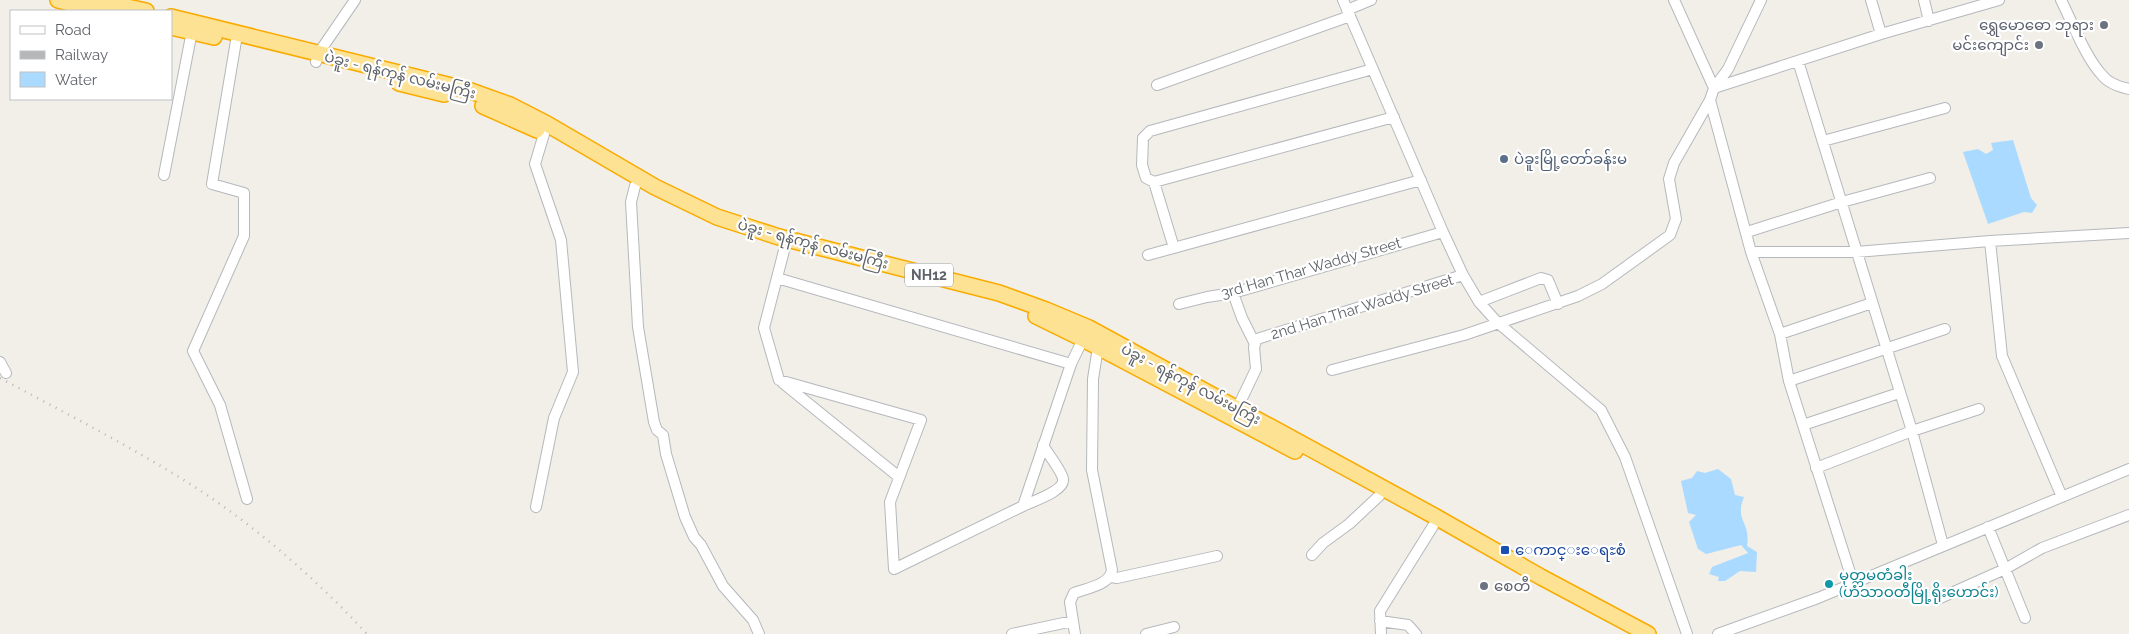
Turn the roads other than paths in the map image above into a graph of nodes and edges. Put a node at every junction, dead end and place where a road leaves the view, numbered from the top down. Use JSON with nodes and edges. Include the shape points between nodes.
{"nodes":[{"id":1,"x":58,"y":0,"type":"edge"},
{"id":2,"x":93,"y":0,"type":"edge"},
{"id":3,"x":355,"y":0,"type":"edge"},
{"id":4,"x":1343,"y":0,"type":"edge"},
{"id":5,"x":1371,"y":0,"type":"edge"},
{"id":6,"x":1674,"y":0,"type":"edge"},
{"id":7,"x":1761,"y":0,"type":"edge"},
{"id":8,"x":1871,"y":0,"type":"edge"},
{"id":9,"x":1924,"y":0,"type":"edge"},
{"id":10,"x":1999,"y":0,"type":"edge"},
{"id":11,"x":2061,"y":0,"type":"edge"},
{"id":12,"x":1976,"y":3,"type":"edge"},
{"id":13,"x":101,"y":10,"type":"edge"},
{"id":14,"x":141,"y":10,"type":"edge"},
{"id":15,"x":1349,"y":13,"type":"junction"},
{"id":16,"x":172,"y":17,"type":"edge"},
{"id":17,"x":1929,"y":21,"type":"junction"},
{"id":18,"x":172,"y":27,"type":"edge"},
{"id":19,"x":193,"y":27,"type":"junction"},
{"id":20,"x":1881,"y":34,"type":"junction"},
{"id":21,"x":236,"y":41,"type":"junction"},
{"id":22,"x":317,"y":58,"type":"junction"},
{"id":23,"x":1798,"y":62,"type":"junction"},
{"id":24,"x":1373,"y":69,"type":"junction"},
{"id":25,"x":1158,"y":85,"type":"dead end"},
{"id":26,"x":1714,"y":88,"type":"junction"},
{"id":27,"x":2129,"y":89,"type":"edge"},
{"id":28,"x":1710,"y":100,"type":"junction"},
{"id":29,"x":1945,"y":108,"type":"dead end"},
{"id":30,"x":1394,"y":117,"type":"junction"},
{"id":31,"x":545,"y":129,"type":"junction"},
{"id":32,"x":1823,"y":141,"type":"junction"},
{"id":33,"x":164,"y":175,"type":"dead end"},
{"id":34,"x":1930,"y":178,"type":"dead end"},
{"id":35,"x":1421,"y":180,"type":"junction"},
{"id":36,"x":1154,"y":182,"type":"junction"},
{"id":37,"x":635,"y":186,"type":"junction"},
{"id":38,"x":1842,"y":202,"type":"junction"},
{"id":39,"x":1443,"y":232,"type":"junction"},
{"id":40,"x":1747,"y":232,"type":"junction"},
{"id":41,"x":2129,"y":233,"type":"edge"},
{"id":42,"x":1990,"y":241,"type":"junction"},
{"id":43,"x":786,"y":243,"type":"junction"},
{"id":44,"x":1174,"y":248,"type":"junction"},
{"id":45,"x":1751,"y":252,"type":"junction"},
{"id":46,"x":1856,"y":252,"type":"junction"},
{"id":47,"x":1148,"y":255,"type":"dead end"},
{"id":48,"x":1464,"y":275,"type":"junction"},
{"id":49,"x":777,"y":278,"type":"junction"},
{"id":50,"x":1233,"y":293,"type":"junction"},
{"id":51,"x":1479,"y":302,"type":"junction"},
{"id":52,"x":1872,"y":303,"type":"junction"},
{"id":53,"x":1179,"y":304,"type":"dead end"},
{"id":54,"x":1558,"y":304,"type":"junction"},
{"id":55,"x":1497,"y":322,"type":"junction"},
{"id":56,"x":1945,"y":329,"type":"dead end"},
{"id":57,"x":1780,"y":334,"type":"junction"},
{"id":58,"x":1083,"y":339,"type":"junction"},
{"id":59,"x":1099,"y":341,"type":"junction"},
{"id":60,"x":1254,"y":342,"type":"junction"},
{"id":61,"x":1886,"y":349,"type":"junction"},
{"id":62,"x":0,"y":362,"type":"edge"},
{"id":63,"x":1071,"y":364,"type":"junction"},
{"id":64,"x":1332,"y":370,"type":"dead end"},
{"id":65,"x":6,"y":373,"type":"dead end"},
{"id":66,"x":779,"y":380,"type":"junction"},
{"id":67,"x":1789,"y":381,"type":"junction"},
{"id":68,"x":1899,"y":393,"type":"junction"},
{"id":69,"x":1979,"y":409,"type":"dead end"},
{"id":70,"x":1234,"y":413,"type":"junction"},
{"id":71,"x":1803,"y":425,"type":"junction"},
{"id":72,"x":1912,"y":431,"type":"junction"},
{"id":73,"x":1043,"y":445,"type":"junction"},
{"id":74,"x":1816,"y":468,"type":"junction"},
{"id":75,"x":2129,"y":469,"type":"edge"},
{"id":76,"x":900,"y":476,"type":"junction"},
{"id":77,"x":1379,"y":496,"type":"junction"},
{"id":78,"x":2062,"y":497,"type":"junction"},
{"id":79,"x":247,"y":499,"type":"dead end"},
{"id":80,"x":1023,"y":506,"type":"junction"},
{"id":81,"x":536,"y":507,"type":"dead end"},
{"id":82,"x":2129,"y":515,"type":"edge"},
{"id":83,"x":1433,"y":526,"type":"junction"},
{"id":84,"x":1988,"y":527,"type":"junction"},
{"id":85,"x":1943,"y":545,"type":"junction"},
{"id":86,"x":1312,"y":555,"type":"dead end"},
{"id":87,"x":1217,"y":556,"type":"dead end"},
{"id":88,"x":2005,"y":569,"type":"junction"},
{"id":89,"x":1111,"y":577,"type":"junction"},
{"id":90,"x":1853,"y":582,"type":"junction"},
{"id":91,"x":1938,"y":598,"type":"dead end"},
{"id":92,"x":2025,"y":618,"type":"dead end"},
{"id":93,"x":1073,"y":621,"type":"junction"},
{"id":94,"x":1380,"y":621,"type":"junction"},
{"id":95,"x":1174,"y":627,"type":"dead end"},
{"id":96,"x":759,"y":634,"type":"edge"},
{"id":97,"x":1012,"y":634,"type":"edge"},
{"id":98,"x":1075,"y":634,"type":"edge"},
{"id":99,"x":1146,"y":634,"type":"edge"},
{"id":100,"x":1381,"y":634,"type":"edge"},
{"id":101,"x":1416,"y":634,"type":"edge"},
{"id":102,"x":1630,"y":634,"type":"edge"},
{"id":103,"x":1648,"y":634,"type":"edge"},
{"id":104,"x":1687,"y":634,"type":"edge"},
{"id":105,"x":1718,"y":634,"type":"edge"}],
"edges":[{"from":1,"to":13,"type":"highway"},
{"from":2,"to":14,"type":"highway"},
{"from":3,"to":22,"type":"street"},
{"from":4,"to":15,"type":"street"},
{"from":5,"to":15,"type":"street"},
{"from":6,"to":26,"type":"street"},
{"from":7,"to":26,"type":"street","via":[[1728,69]]},
{"from":8,"to":20,"type":"street"},
{"from":9,"to":17,"type":"street"},
{"from":10,"to":12,"type":"street"},
{"from":11,"to":27,"type":"street","via":[[2102,77]]},
{"from":12,"to":17,"type":"street"},
{"from":15,"to":24,"type":"street"},
{"from":15,"to":25,"type":"street"},
{"from":16,"to":19,"type":"highway","name":"ပဲခူး - ရန်ကုန် လမ်းမကြီး","number":"NH12"},
{"from":17,"to":20,"type":"street"},
{"from":18,"to":19,"type":"highway","name":"ပဲခူး - ရန်ကုန် လမ်းမကြီး","number":"NH12"},
{"from":19,"to":21,"type":"highway","name":"ပဲခူး - ရန်ကုန် လမ်းမကြီး","number":"NH12"},
{"from":19,"to":22,"type":"highway","name":"ပဲခူး - ရန်ကုန် လမ်းမကြီး","number":"NH12"},
{"from":19,"to":33,"type":"street"},
{"from":20,"to":23,"type":"street"},
{"from":21,"to":22,"type":"highway","name":"ပဲခူး - ရန်ကုန် လမ်းမကြီး","number":"NH12"},
{"from":21,"to":79,"type":"street","via":[[212,184],[244,193],[244,236],[193,350],[220,405]]},
{"from":22,"to":31,"type":"highway","name":"ပဲခူး - ရန်ကုန် လမ်းမကြီး","number":"NH12","via":[[468,90],[510,106]]},
{"from":23,"to":26,"type":"street"},
{"from":23,"to":32,"type":"street"},
{"from":24,"to":30,"type":"street"},
{"from":24,"to":36,"type":"street","via":[[1150,130],[1143,138],[1142,165],[1146,178]]},
{"from":26,"to":28,"type":"street"},
{"from":28,"to":40,"type":"street"},
{"from":28,"to":54,"type":"street","via":[[1674,163],[1669,179],[1676,219],[1670,235],[1602,284]]},
{"from":29,"to":32,"type":"street"},
{"from":30,"to":35,"type":"street"},
{"from":30,"to":36,"type":"street"},
{"from":31,"to":37,"type":"highway","name":"ပဲခူး - ရန်ကုန် လမ်းမကြီး","number":"NH12"},
{"from":31,"to":43,"type":"highway","name":"ပဲခူး - ရန်ကုန် လမ်းမကြီး","number":"NH12","via":[[717,217]]},
{"from":31,"to":81,"type":"street","via":[[535,164],[561,240],[573,372],[554,418]]},
{"from":32,"to":38,"type":"street"},
{"from":34,"to":38,"type":"street"},
{"from":35,"to":39,"type":"street"},
{"from":35,"to":44,"type":"street"},
{"from":36,"to":44,"type":"street"},
{"from":37,"to":43,"type":"highway","name":"ပဲခူး - ရန်ကုန် လမ်းမကြီး","number":"NH12","via":[[714,224]]},
{"from":37,"to":96,"type":"street","via":[[631,202],[636,307],[654,422],[663,435],[685,517],[694,537],[723,586],[753,620]]},
{"from":38,"to":40,"type":"street"},
{"from":38,"to":46,"type":"street"},
{"from":39,"to":48,"type":"street"},
{"from":39,"to":50,"type":"street","name":"3rd Han Thar Waddy Street"},
{"from":40,"to":45,"type":"street"},
{"from":41,"to":42,"type":"street"},
{"from":42,"to":46,"type":"street"},
{"from":42,"to":78,"type":"street","via":[[2002,356]]},
{"from":43,"to":49,"type":"street"},
{"from":43,"to":58,"type":"highway","name":"ပဲခူး - ရန်ကုန် လမ်းမကြီး","number":"NH12","via":[[996,301]]},
{"from":43,"to":59,"type":"highway","name":"ပဲခူး - ရန်ကုန် လမ်းမကြီး","number":"NH12","via":[[999,293],[1046,310]]},
{"from":44,"to":47,"type":"street"},
{"from":45,"to":46,"type":"street"},
{"from":45,"to":57,"type":"street"},
{"from":46,"to":52,"type":"street"},
{"from":48,"to":51,"type":"street"},
{"from":48,"to":60,"type":"street","name":"2nd Han Thar Waddy Street"},
{"from":49,"to":63,"type":"street"},
{"from":49,"to":66,"type":"street","via":[[764,328]]},
{"from":50,"to":53,"type":"street","name":"3rd Han Thar Waddy Street"},
{"from":50,"to":60,"type":"street"},
{"from":51,"to":54,"type":"street","via":[[1540,278],[1548,280]]},
{"from":51,"to":55,"type":"street"},
{"from":52,"to":57,"type":"street"},
{"from":52,"to":61,"type":"street"},
{"from":54,"to":55,"type":"street"},
{"from":55,"to":64,"type":"street","via":[[1464,335]]},
{"from":55,"to":104,"type":"street","via":[[1601,410],[1625,456]]},
{"from":56,"to":61,"type":"street"},
{"from":57,"to":67,"type":"street"},
{"from":58,"to":59,"type":"highway","name":"ပဲခူး - ရန်ကုန် လမ်းမကြီး","number":"NH12"},
{"from":58,"to":63,"type":"street"},
{"from":59,"to":70,"type":"highway","name":"ပဲခူး - ရန်ကုန် လမ်းမကြီး","number":"NH12"},
{"from":59,"to":89,"type":"street","via":[[1093,379],[1092,470]]},
{"from":60,"to":70,"type":"street","name":"2nd Han Thar Waddy Street","via":[[1256,369]]},
{"from":61,"to":67,"type":"street"},
{"from":61,"to":68,"type":"street"},
{"from":62,"to":65,"type":"street"},
{"from":63,"to":73,"type":"street"},
{"from":66,"to":76,"type":"street"},
{"from":66,"to":76,"type":"street","via":[[921,420]]},
{"from":67,"to":71,"type":"street"},
{"from":68,"to":71,"type":"street"},
{"from":68,"to":72,"type":"street"},
{"from":69,"to":72,"type":"street"},
{"from":70,"to":77,"type":"highway","name":"ပဲခူး - ရန်ကုန် လမ်းမကြီး","number":"NH12"},
{"from":70,"to":103,"type":"highway","name":"ပဲခူး - ရန်ကုန် လမ်းမကြီး","number":"NH12","via":[[1436,517]]},
{"from":71,"to":74,"type":"street"},
{"from":72,"to":74,"type":"street"},
{"from":72,"to":85,"type":"street"},
{"from":73,"to":80,"type":"street"},
{"from":73,"to":80,"type":"street","via":[[1063,478],[1062,485],[1058,490]]},
{"from":74,"to":90,"type":"street"},
{"from":75,"to":78,"type":"street"},
{"from":76,"to":80,"type":"street","via":[[890,502],[894,570]]},
{"from":77,"to":83,"type":"highway","name":"ပဲခူး - ရန်ကုန် လမ်းမကြီး","number":"NH12"},
{"from":77,"to":86,"type":"street"},
{"from":78,"to":84,"type":"street"},
{"from":82,"to":88,"type":"street","via":[[2042,548]]},
{"from":83,"to":94,"type":"street","via":[[1380,611]]},
{"from":83,"to":102,"type":"highway","name":"ပဲခူး - ရန်ကုန် လမ်းမကြီး","number":"NH12"},
{"from":84,"to":85,"type":"street"},
{"from":84,"to":88,"type":"street"},
{"from":85,"to":90,"type":"street"},
{"from":87,"to":89,"type":"street"},
{"from":88,"to":91,"type":"street"},
{"from":88,"to":92,"type":"street"},
{"from":89,"to":93,"type":"street","via":[[1074,593],[1070,602]]},
{"from":90,"to":105,"type":"street"},
{"from":93,"to":97,"type":"street"},
{"from":93,"to":98,"type":"street"},
{"from":94,"to":100,"type":"street"},
{"from":94,"to":101,"type":"street","via":[[1408,625]]},
{"from":95,"to":99,"type":"street"}]}
